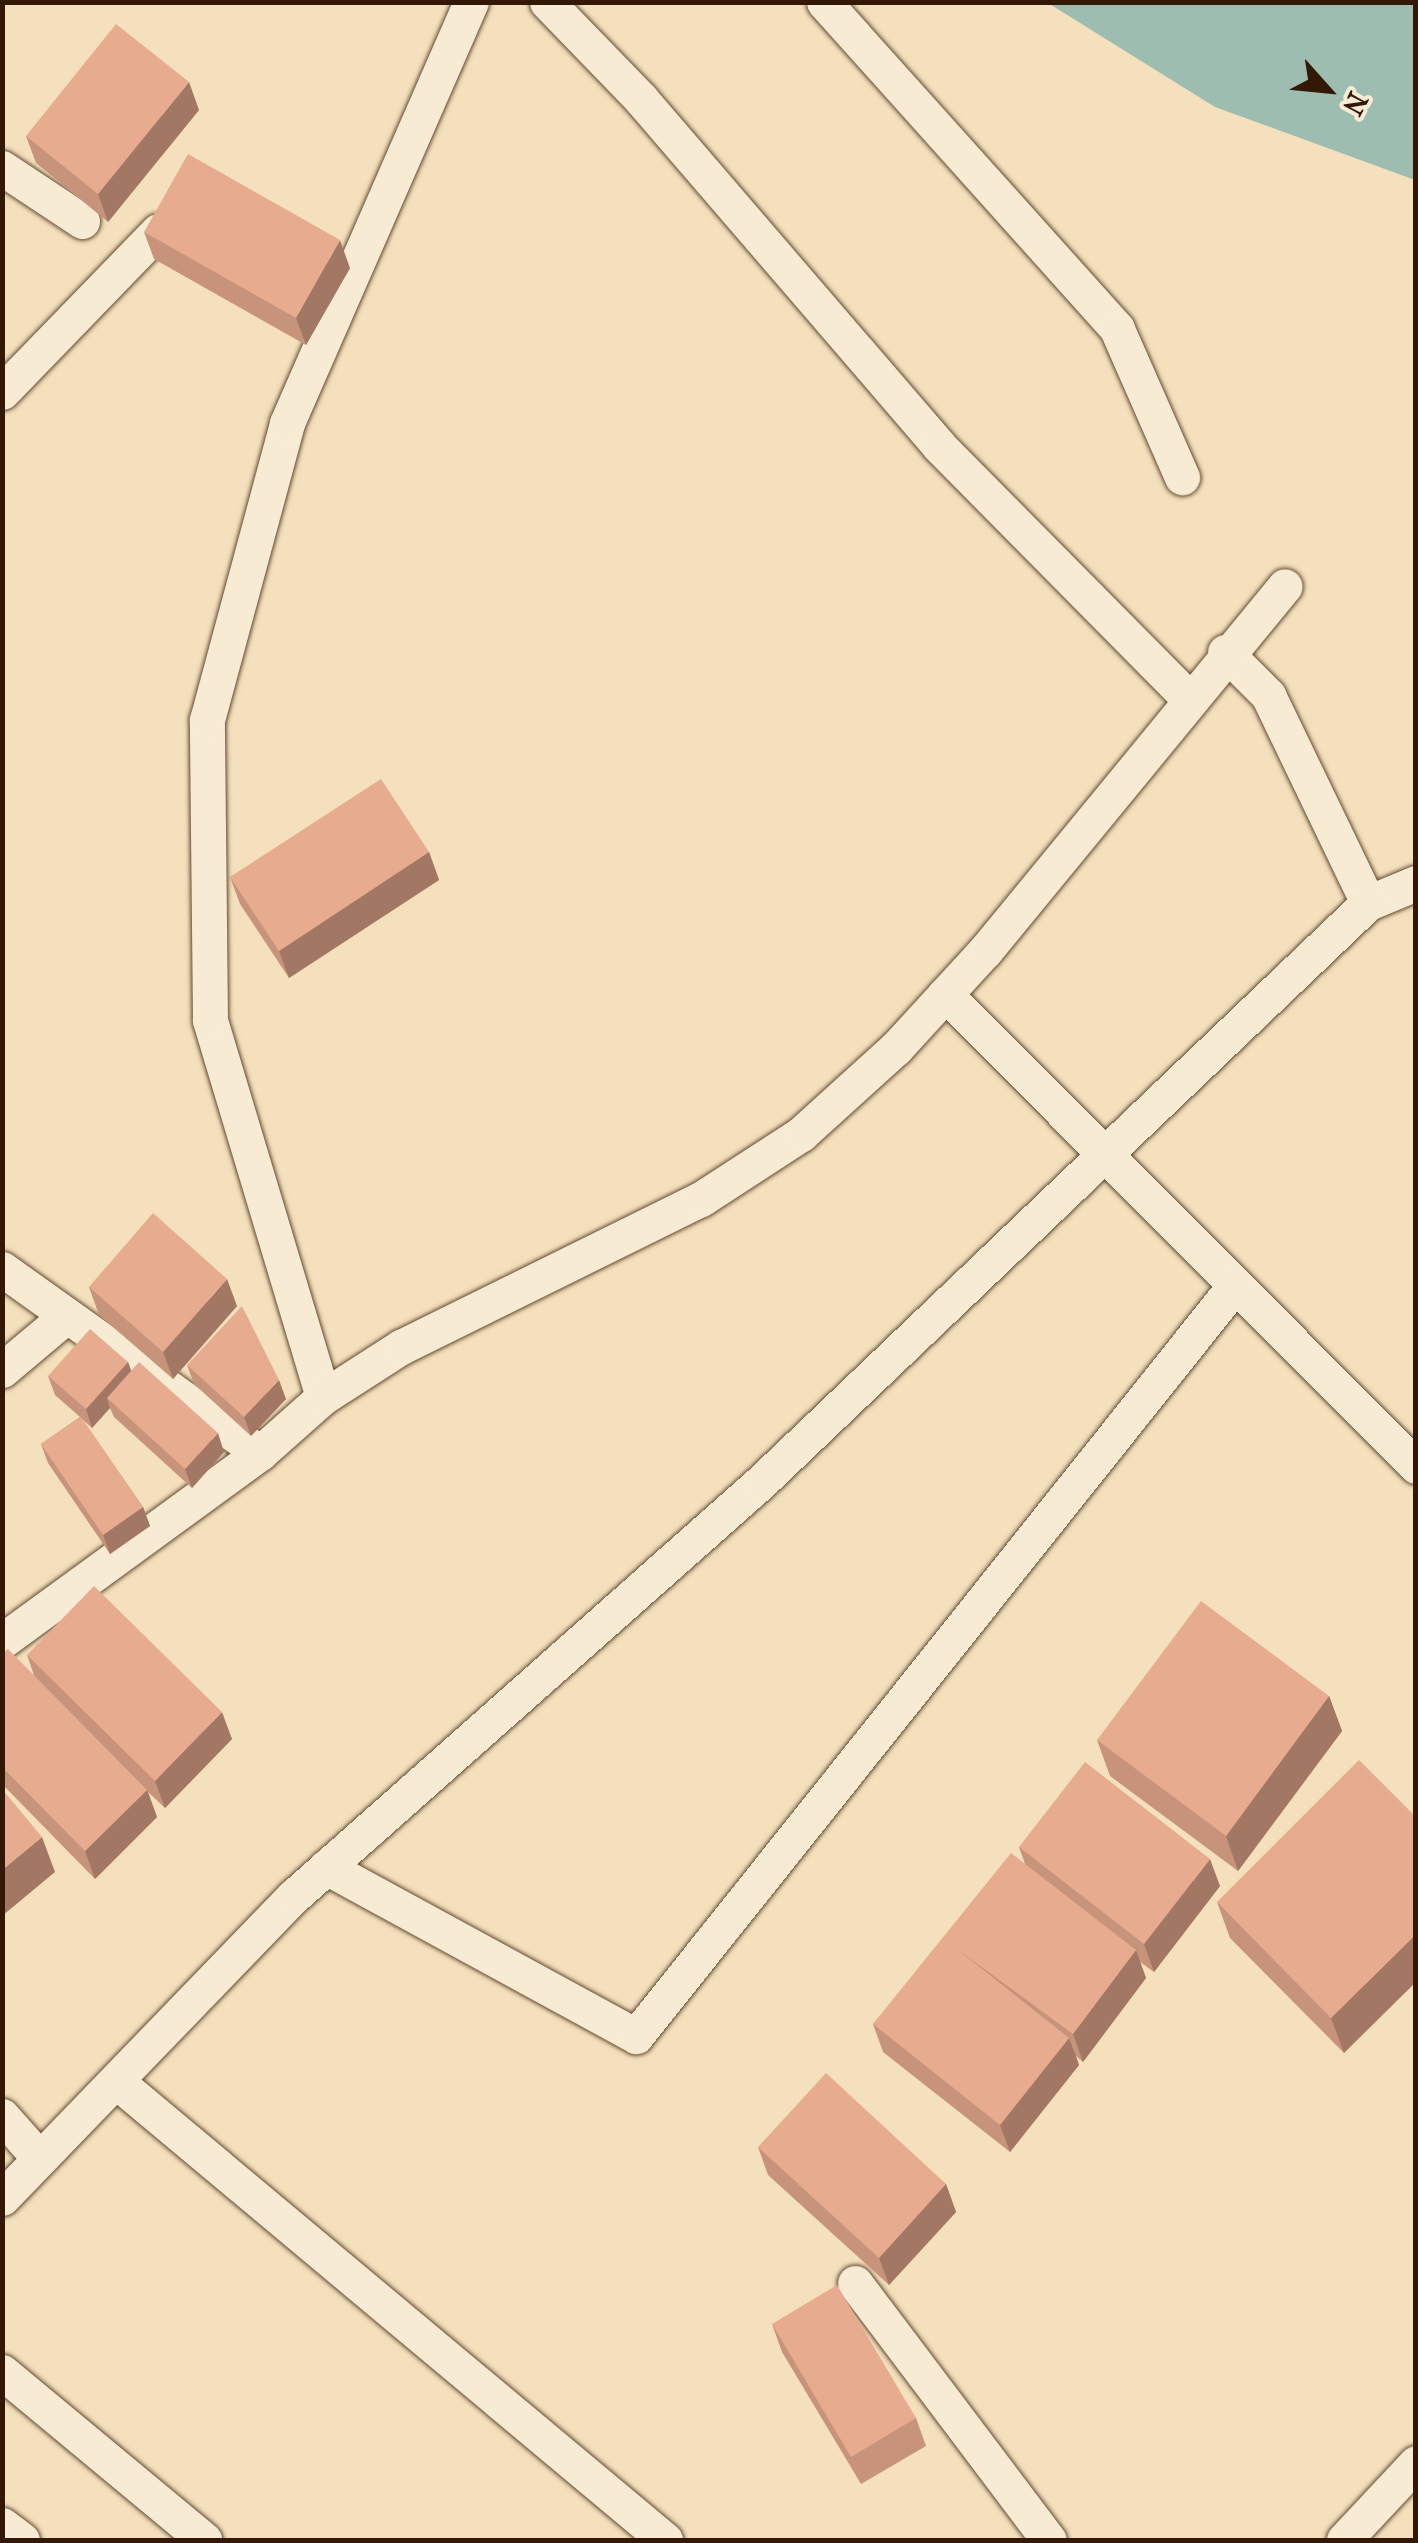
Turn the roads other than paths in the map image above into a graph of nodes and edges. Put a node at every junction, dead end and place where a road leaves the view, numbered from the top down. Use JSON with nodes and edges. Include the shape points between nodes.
{"nodes":[{"id":1,"x":471,"y":2,"type":"edge"},
{"id":2,"x":547,"y":2,"type":"edge"},
{"id":3,"x":824,"y":2,"type":"edge"},
{"id":4,"x":2,"y":168,"type":"edge"},
{"id":5,"x":82,"y":221,"type":"dead end"},
{"id":6,"x":158,"y":231,"type":"edge"},
{"id":7,"x":2,"y":392,"type":"edge"},
{"id":8,"x":1182,"y":477,"type":"dead end"},
{"id":9,"x":1285,"y":586,"type":"dead end"},
{"id":10,"x":1225,"y":652,"type":"junction"},
{"id":11,"x":1187,"y":697,"type":"junction"},
{"id":12,"x":1416,"y":883,"type":"edge"},
{"id":13,"x":1368,"y":903,"type":"junction"},
{"id":14,"x":945,"y":994,"type":"junction"},
{"id":15,"x":1104,"y":1154,"type":"junction"},
{"id":16,"x":2,"y":1269,"type":"edge"},
{"id":17,"x":1235,"y":1285,"type":"junction"},
{"id":18,"x":64,"y":1318,"type":"junction"},
{"id":19,"x":2,"y":1370,"type":"edge"},
{"id":20,"x":323,"y":1396,"type":"junction"},
{"id":21,"x":260,"y":1453,"type":"junction"},
{"id":22,"x":1416,"y":1466,"type":"edge"},
{"id":23,"x":2,"y":1641,"type":"edge"},
{"id":24,"x":326,"y":1868,"type":"junction"},
{"id":25,"x":116,"y":2080,"type":"junction"},
{"id":26,"x":2,"y":2116,"type":"edge"},
{"id":27,"x":40,"y":2159,"type":"junction"},
{"id":28,"x":2,"y":2198,"type":"edge"},
{"id":29,"x":855,"y":2283,"type":"dead end"},
{"id":30,"x":2,"y":2372,"type":"edge"},
{"id":31,"x":1416,"y":2462,"type":"edge"},
{"id":32,"x":2,"y":2526,"type":"edge"},
{"id":33,"x":22,"y":2540,"type":"edge"},
{"id":34,"x":204,"y":2540,"type":"edge"},
{"id":35,"x":665,"y":2540,"type":"edge"},
{"id":36,"x":1050,"y":2540,"type":"edge"},
{"id":37,"x":1344,"y":2540,"type":"edge"}],
"edges":[{"from":1,"to":20,"type":"street","via":[[288,423],[207,720],[210,1020]]},
{"from":2,"to":11,"type":"street","via":[[640,98],[939,446]]},
{"from":3,"to":8,"type":"street","via":[[1117,329]]},
{"from":4,"to":5,"type":"street"},
{"from":6,"to":7,"type":"street"},
{"from":9,"to":10,"type":"street"},
{"from":10,"to":11,"type":"street"},
{"from":10,"to":13,"type":"street","via":[[1268,695]]},
{"from":11,"to":14,"type":"street"},
{"from":12,"to":13,"type":"street"},
{"from":13,"to":15,"type":"street"},
{"from":14,"to":15,"type":"street"},
{"from":14,"to":20,"type":"street","via":[[802,1134],[701,1199],[401,1347]]},
{"from":15,"to":17,"type":"street"},
{"from":15,"to":24,"type":"street","via":[[762,1482]]},
{"from":16,"to":18,"type":"street"},
{"from":17,"to":22,"type":"street"},
{"from":17,"to":24,"type":"street","via":[[636,2036]]},
{"from":18,"to":19,"type":"street"},
{"from":18,"to":21,"type":"street"},
{"from":20,"to":21,"type":"street"},
{"from":21,"to":23,"type":"street"},
{"from":24,"to":25,"type":"street"},
{"from":25,"to":27,"type":"street"},
{"from":25,"to":35,"type":"street"},
{"from":26,"to":27,"type":"street"},
{"from":27,"to":28,"type":"street"},
{"from":29,"to":36,"type":"street"},
{"from":30,"to":34,"type":"street"},
{"from":31,"to":37,"type":"street"},
{"from":32,"to":33,"type":"street"}]}
